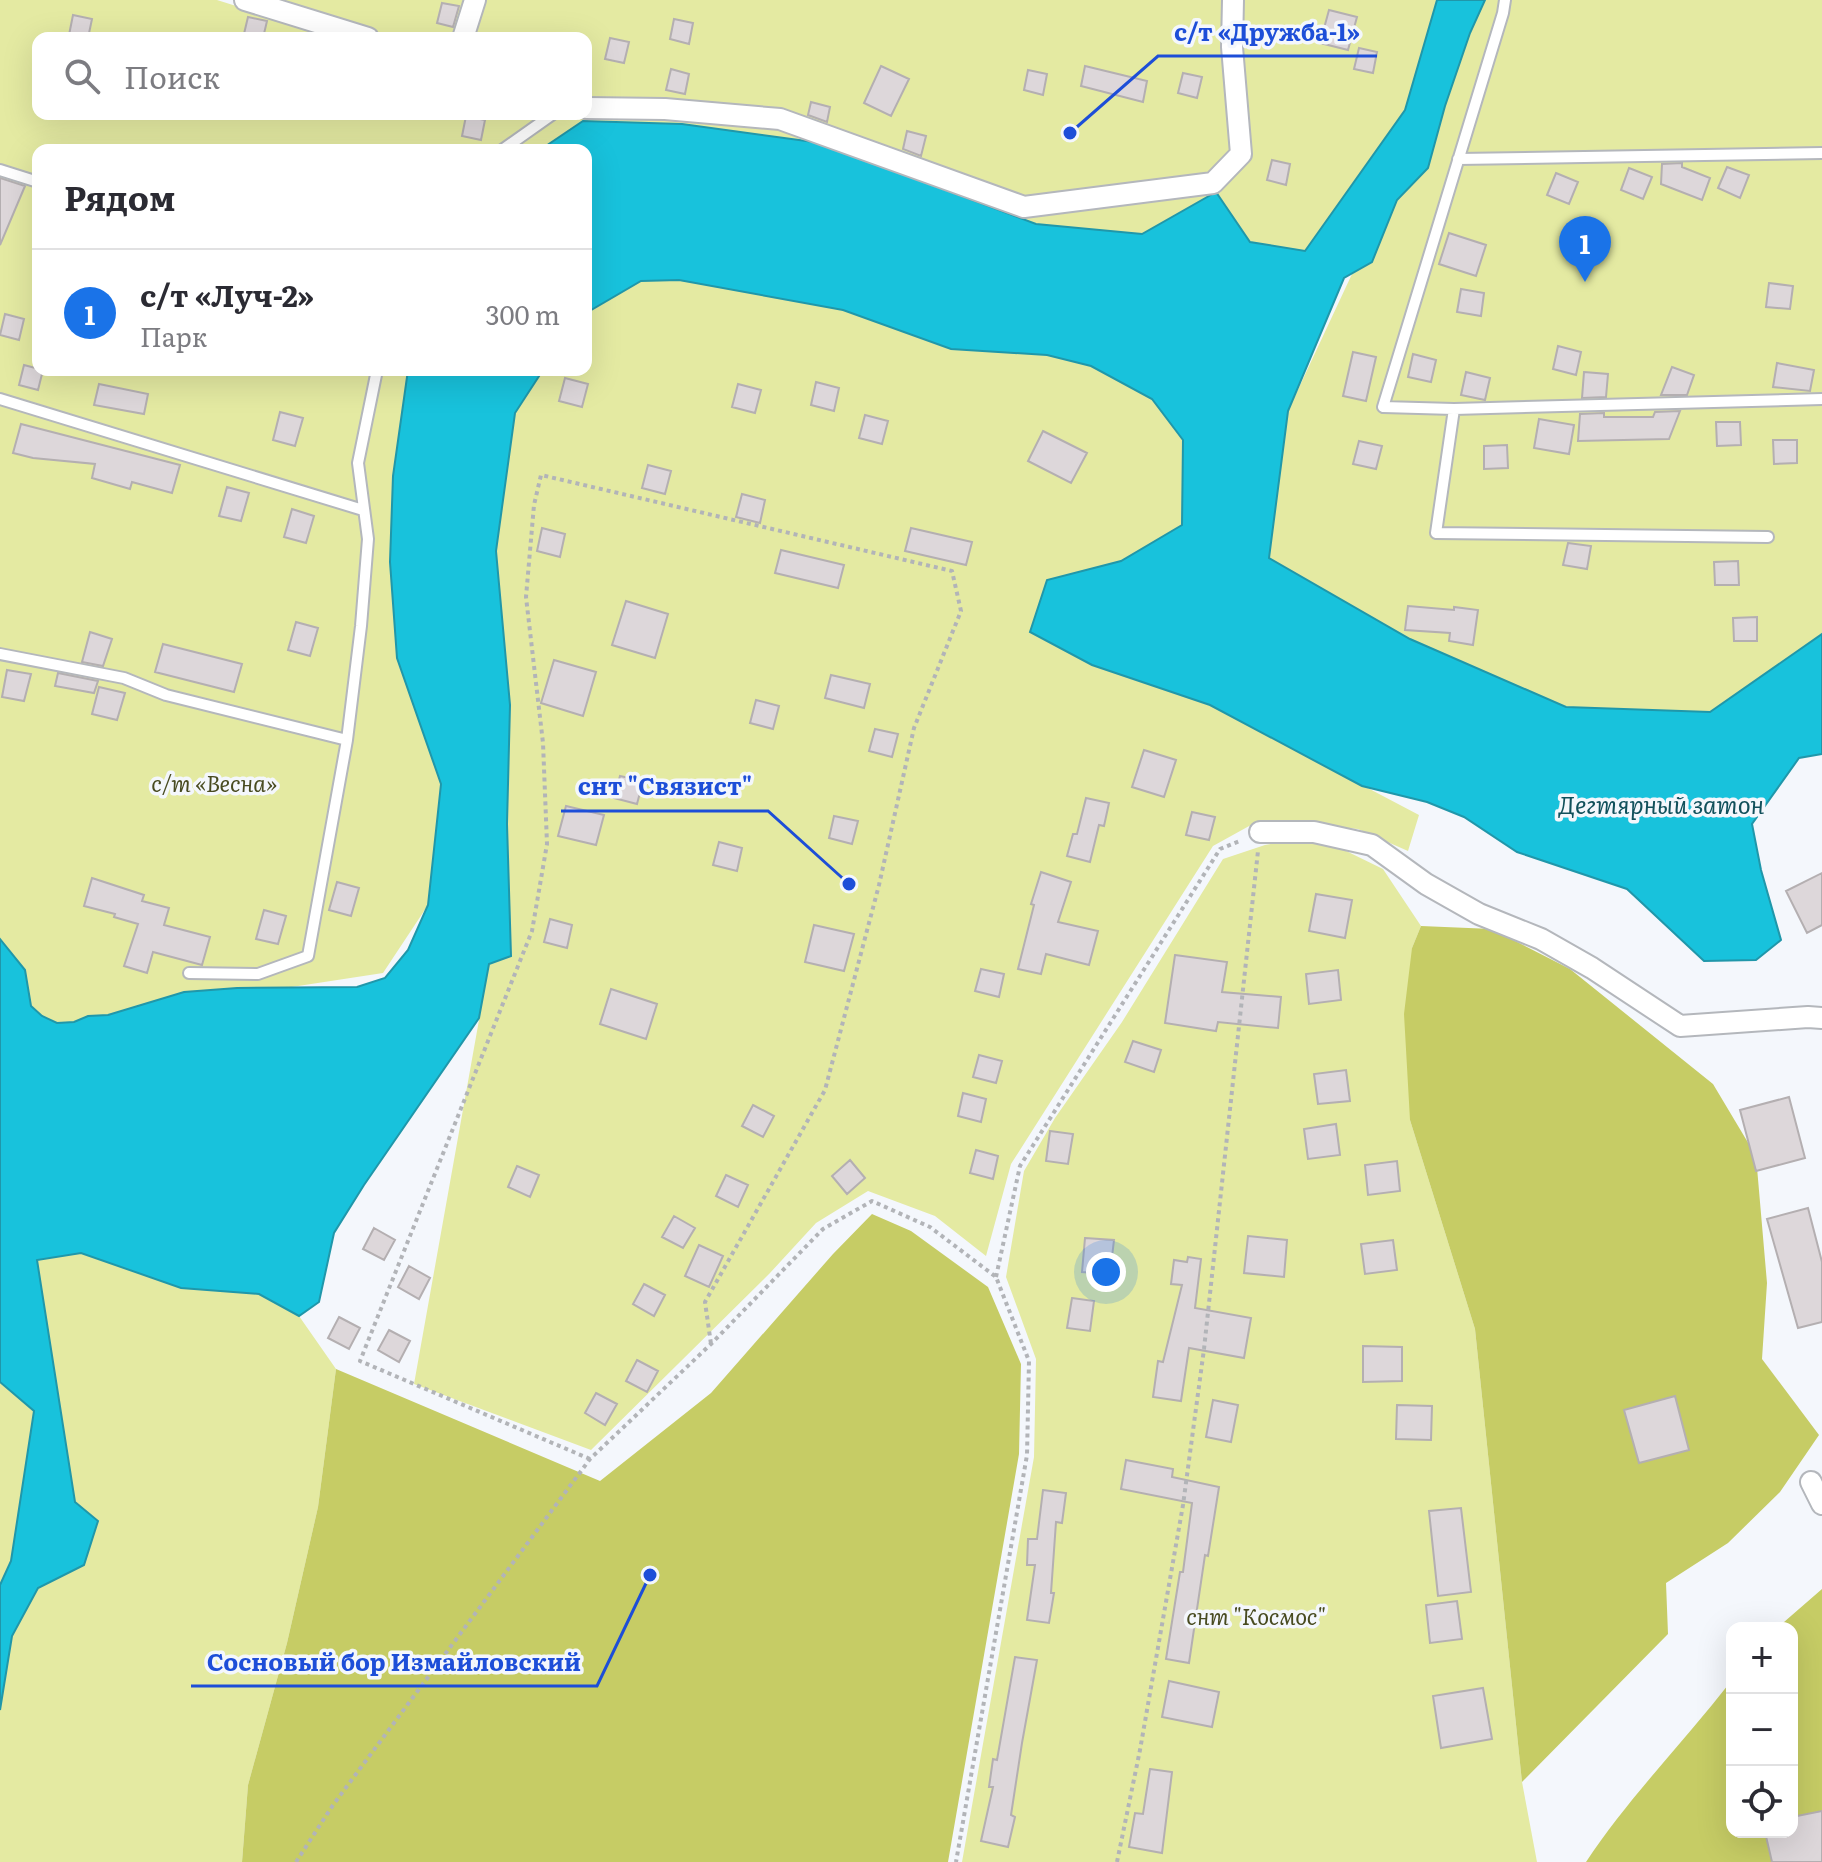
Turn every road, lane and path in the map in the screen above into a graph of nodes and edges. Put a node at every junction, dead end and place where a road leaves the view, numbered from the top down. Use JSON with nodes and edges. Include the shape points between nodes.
{"nodes":[{"id":1,"x":245,"y":0,"type":"edge"},
{"id":2,"x":475,"y":0,"type":"edge"},
{"id":3,"x":1233,"y":0,"type":"edge"},
{"id":4,"x":1505,"y":0,"type":"edge"},
{"id":5,"x":349,"y":32,"type":"edge"},
{"id":6,"x":465,"y":32,"type":"edge"},
{"id":7,"x":592,"y":108,"type":"edge"},
{"id":8,"x":544,"y":120,"type":"edge"},
{"id":9,"x":510,"y":144,"type":"edge"},
{"id":10,"x":1822,"y":153,"type":"edge"},
{"id":11,"x":1458,"y":159,"type":"junction"},
{"id":12,"x":0,"y":170,"type":"edge"},
{"id":13,"x":32,"y":180,"type":"edge"},
{"id":14,"x":376,"y":376,"type":"edge"},
{"id":15,"x":0,"y":399,"type":"edge"},
{"id":16,"x":1822,"y":399,"type":"edge"},
{"id":17,"x":1454,"y":409,"type":"junction"},
{"id":18,"x":363,"y":510,"type":"junction"},
{"id":19,"x":1768,"y":537,"type":"dead end"},
{"id":20,"x":0,"y":654,"type":"edge"},
{"id":21,"x":347,"y":740,"type":"junction"},
{"id":22,"x":1260,"y":832,"type":"junction"},
{"id":23,"x":189,"y":973,"type":"dead end"},
{"id":24,"x":1822,"y":1018,"type":"edge"},
{"id":25,"x":996,"y":1277,"type":"junction"},
{"id":26,"x":711,"y":1344,"type":"junction"},
{"id":27,"x":590,"y":1459,"type":"junction"},
{"id":28,"x":1811,"y":1482,"type":"dead end"},
{"id":29,"x":1822,"y":1504,"type":"edge"},
{"id":30,"x":296,"y":1862,"type":"edge"},
{"id":31,"x":956,"y":1862,"type":"edge"},
{"id":32,"x":1117,"y":1862,"type":"edge"}],
"edges":[{"from":1,"to":5,"type":"street"},
{"from":2,"to":6,"type":"street"},
{"from":3,"to":7,"type":"street","via":[[1241,154],[1213,183],[1024,207],[780,119]]},
{"from":4,"to":11,"type":"lane"},
{"from":8,"to":9,"type":"lane"},
{"from":10,"to":11,"type":"lane"},
{"from":11,"to":17,"type":"lane","via":[[1383,407]]},
{"from":12,"to":13,"type":"lane"},
{"from":14,"to":18,"type":"lane","via":[[358,463]]},
{"from":15,"to":18,"type":"lane"},
{"from":16,"to":17,"type":"lane"},
{"from":17,"to":19,"type":"lane","via":[[1436,533]]},
{"from":18,"to":21,"type":"lane","via":[[368,539]]},
{"from":20,"to":21,"type":"lane","via":[[124,678],[166,695]]},
{"from":21,"to":23,"type":"lane","via":[[308,956],[258,974]]},
{"from":22,"to":24,"type":"street","via":[[1314,832],[1372,845],[1426,884],[1479,914],[1541,939],[1680,1026]]},
{"from":22,"to":25,"type":"path","via":[[1220,849],[1020,1166]]},
{"from":22,"to":32,"type":"path","via":[[1183,1505]]},
{"from":25,"to":26,"type":"path","via":[[930,1227],[872,1201],[823,1229]]},
{"from":25,"to":31,"type":"path","via":[[1029,1361],[1027,1455]]},
{"from":26,"to":27,"type":"path"},
{"from":26,"to":27,"type":"path","via":[[705,1302],[825,1090],[914,728],[961,611],[952,571],[541,475],[526,597],[543,743],[547,844],[532,931],[360,1361]]},
{"from":27,"to":30,"type":"path"},
{"from":28,"to":29,"type":"street"}]}
